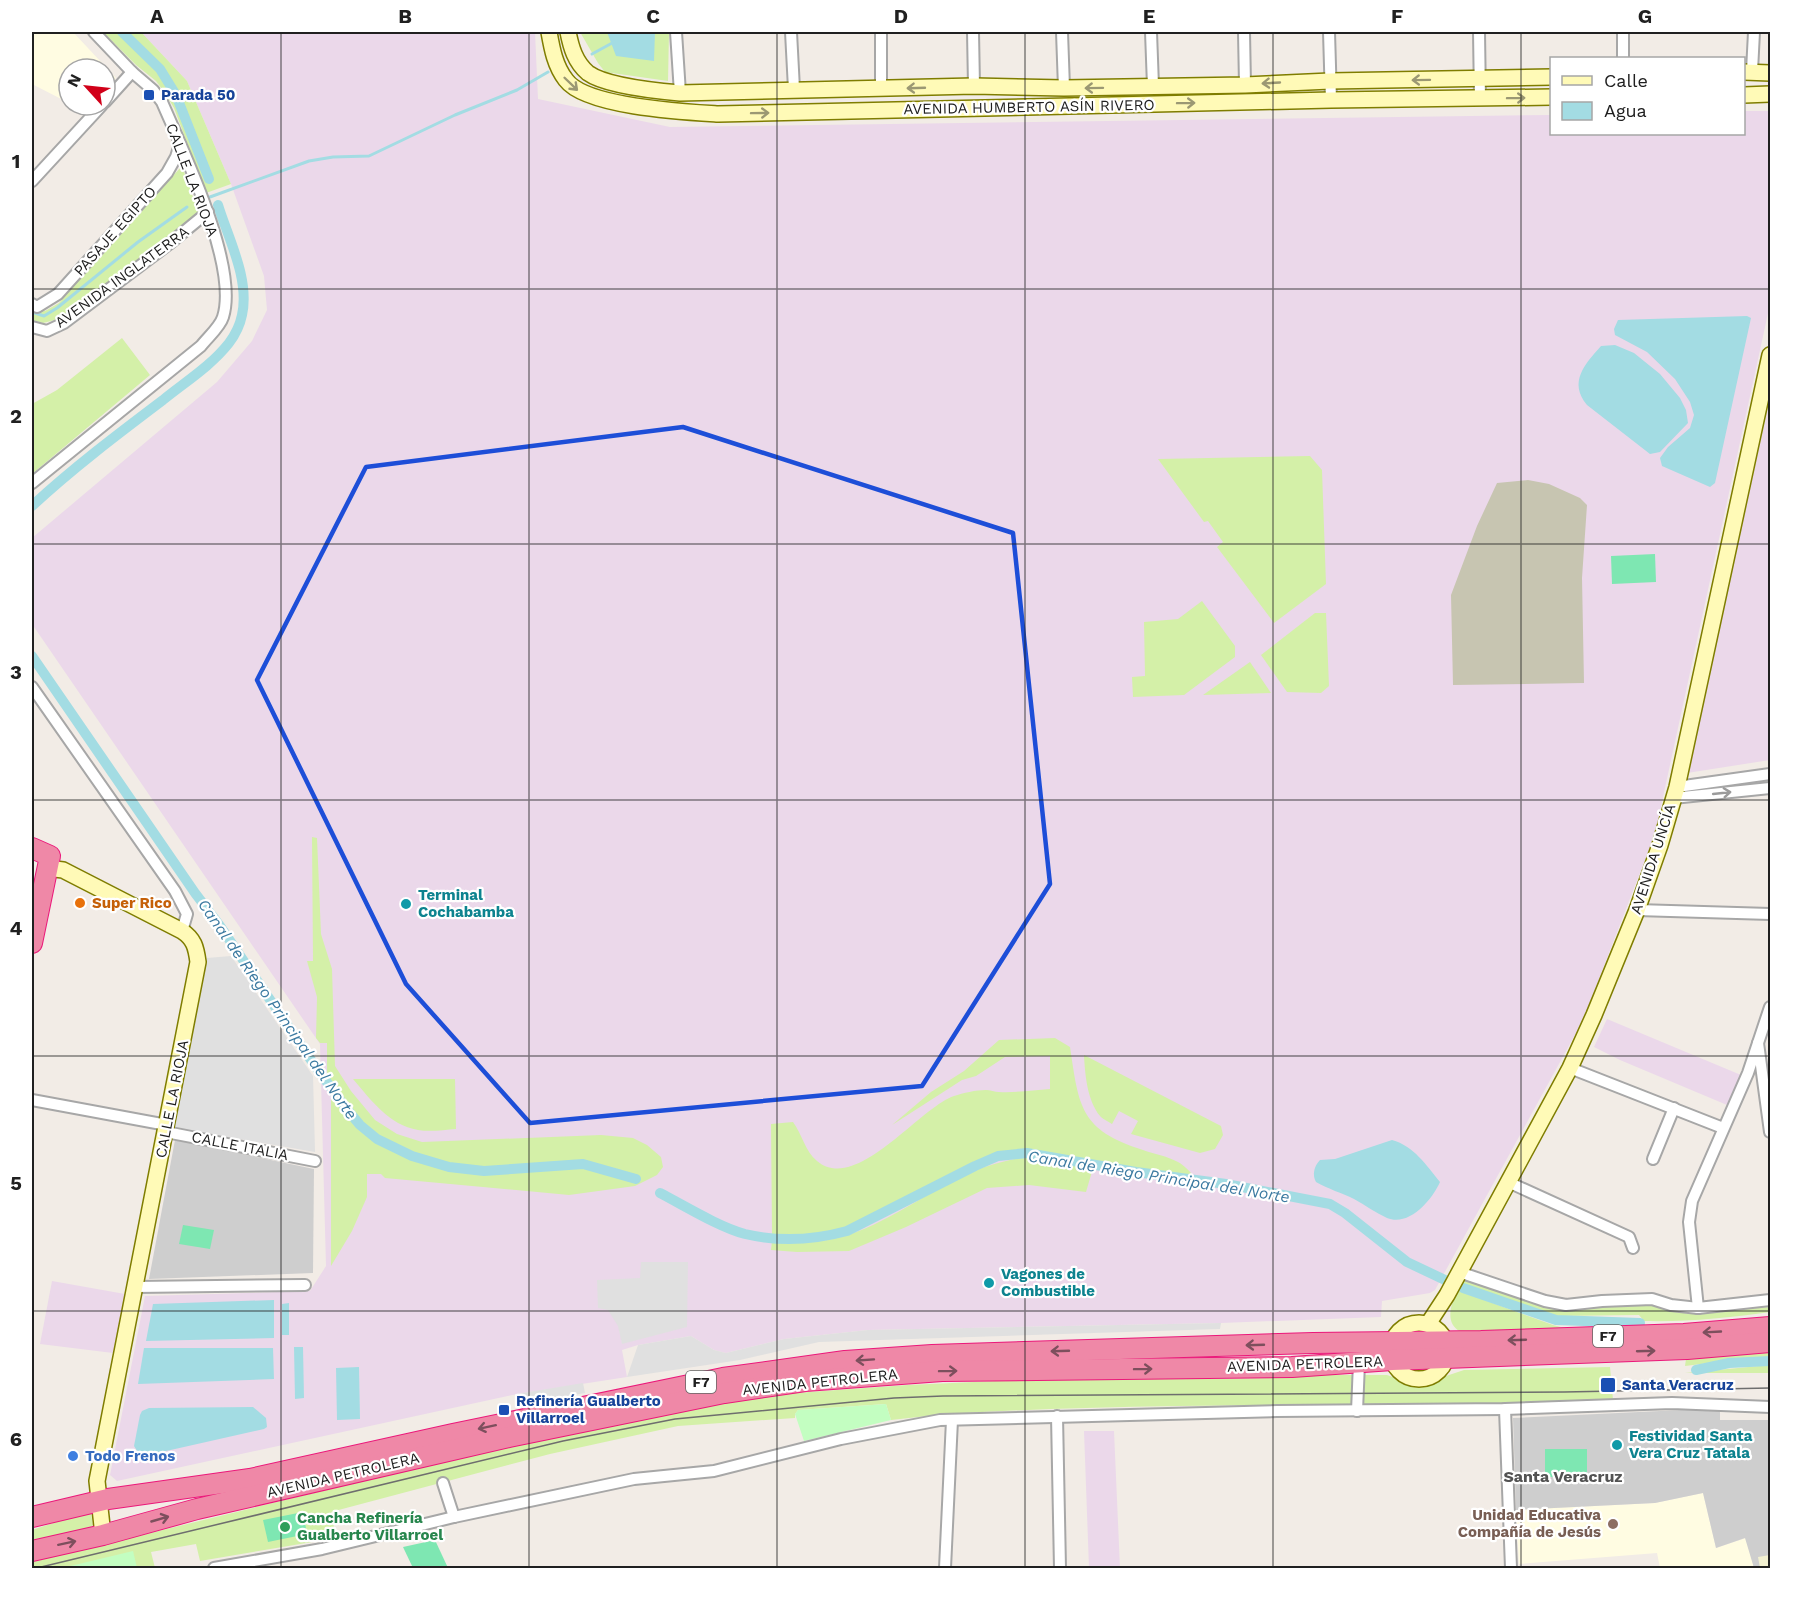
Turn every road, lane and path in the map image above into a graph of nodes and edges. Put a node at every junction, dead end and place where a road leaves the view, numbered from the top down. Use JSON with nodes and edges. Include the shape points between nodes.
{"nodes":[{"id":1,"x":94,"y":32,"type":"edge"},
{"id":2,"x":549,"y":32,"type":"edge"},
{"id":3,"x":568,"y":32,"type":"edge"},
{"id":4,"x":676,"y":32,"type":"edge"},
{"id":5,"x":791,"y":32,"type":"edge"},
{"id":6,"x":881,"y":32,"type":"edge"},
{"id":7,"x":973,"y":32,"type":"edge"},
{"id":8,"x":1062,"y":32,"type":"edge"},
{"id":9,"x":1151,"y":32,"type":"edge"},
{"id":10,"x":1244,"y":32,"type":"edge"},
{"id":11,"x":1329,"y":32,"type":"edge"},
{"id":12,"x":1479,"y":32,"type":"edge"},
{"id":13,"x":1623,"y":32,"type":"edge"},
{"id":14,"x":1754,"y":32,"type":"edge"},
{"id":15,"x":1623,"y":57,"type":"edge"},
{"id":16,"x":132,"y":72,"type":"junction"},
{"id":17,"x":1748,"y":72,"type":"edge"},
{"id":18,"x":1770,"y":73,"type":"edge"},
{"id":19,"x":1550,"y":77,"type":"edge"},
{"id":20,"x":1480,"y":79,"type":"junction"},
{"id":21,"x":1330,"y":81,"type":"junction"},
{"id":22,"x":1245,"y":85,"type":"junction"},
{"id":23,"x":974,"y":86,"type":"junction"},
{"id":24,"x":1153,"y":86,"type":"junction"},
{"id":25,"x":1064,"y":88,"type":"junction"},
{"id":26,"x":117,"y":89,"type":"edge"},
{"id":27,"x":794,"y":89,"type":"junction"},
{"id":28,"x":880,"y":89,"type":"junction"},
{"id":29,"x":680,"y":93,"type":"junction"},
{"id":30,"x":1745,"y":94,"type":"edge"},
{"id":31,"x":1770,"y":94,"type":"edge"},
{"id":32,"x":1550,"y":97,"type":"edge"},
{"id":33,"x":1480,"y":99,"type":"junction"},
{"id":34,"x":1331,"y":100,"type":"junction"},
{"id":35,"x":92,"y":117,"type":"edge"},
{"id":36,"x":180,"y":144,"type":"junction"},
{"id":37,"x":32,"y":181,"type":"edge"},
{"id":38,"x":208,"y":212,"type":"junction"},
{"id":39,"x":34,"y":305,"type":"edge"},
{"id":40,"x":32,"y":329,"type":"edge"},
{"id":41,"x":1770,"y":355,"type":"edge"},
{"id":42,"x":32,"y":483,"type":"edge"},
{"id":43,"x":32,"y":687,"type":"edge"},
{"id":44,"x":32,"y":694,"type":"edge"},
{"id":45,"x":46,"y":707,"type":"junction"},
{"id":46,"x":1770,"y":774,"type":"edge"},
{"id":47,"x":1770,"y":788,"type":"edge"},
{"id":48,"x":1675,"y":792,"type":"junction"},
{"id":49,"x":32,"y":848,"type":"edge"},
{"id":50,"x":48,"y":864,"type":"edge"},
{"id":51,"x":1637,"y":910,"type":"junction"},
{"id":52,"x":1770,"y":914,"type":"edge"},
{"id":53,"x":182,"y":931,"type":"junction"},
{"id":54,"x":32,"y":943,"type":"edge"},
{"id":55,"x":1770,"y":1007,"type":"edge"},
{"id":56,"x":1758,"y":1040,"type":"junction"},
{"id":57,"x":1570,"y":1068,"type":"junction"},
{"id":58,"x":32,"y":1100,"type":"edge"},
{"id":59,"x":1674,"y":1108,"type":"junction"},
{"id":60,"x":166,"y":1128,"type":"junction"},
{"id":61,"x":1723,"y":1128,"type":"junction"},
{"id":62,"x":1770,"y":1132,"type":"edge"},
{"id":63,"x":1653,"y":1159,"type":"dead end"},
{"id":64,"x":315,"y":1161,"type":"dead end"},
{"id":65,"x":1508,"y":1182,"type":"junction"},
{"id":66,"x":1633,"y":1248,"type":"dead end"},
{"id":67,"x":1459,"y":1272,"type":"junction"},
{"id":68,"x":305,"y":1285,"type":"dead end"},
{"id":69,"x":136,"y":1287,"type":"junction"},
{"id":70,"x":1770,"y":1300,"type":"edge"},
{"id":71,"x":1698,"y":1308,"type":"junction"},
{"id":72,"x":1770,"y":1327,"type":"edge"},
{"id":73,"x":1770,"y":1342,"type":"edge"},
{"id":74,"x":1438,"y":1345,"type":"junction"},
{"id":75,"x":1481,"y":1349,"type":"junction"},
{"id":76,"x":1398,"y":1351,"type":"junction"},
{"id":77,"x":1359,"y":1363,"type":"junction"},
{"id":78,"x":1770,"y":1407,"type":"edge"},
{"id":79,"x":1505,"y":1409,"type":"junction"},
{"id":80,"x":1357,"y":1411,"type":"junction"},
{"id":81,"x":1057,"y":1416,"type":"junction"},
{"id":82,"x":952,"y":1420,"type":"junction"},
{"id":83,"x":443,"y":1483,"type":"dead end"},
{"id":84,"x":99,"y":1501,"type":"junction"},
{"id":85,"x":32,"y":1517,"type":"edge"},
{"id":86,"x":454,"y":1517,"type":"junction"},
{"id":87,"x":104,"y":1536,"type":"junction"},
{"id":88,"x":32,"y":1551,"type":"edge"},
{"id":89,"x":214,"y":1569,"type":"edge"},
{"id":90,"x":945,"y":1569,"type":"edge"},
{"id":91,"x":1060,"y":1569,"type":"edge"},
{"id":92,"x":1510,"y":1569,"type":"edge"}],
"edges":[{"from":1,"to":16,"type":"street","name":"CALLE LA RIOJA"},
{"from":2,"to":34,"type":"street","name":"AVENIDA HUMBERTO ASÍN RIVERO","one_way":true,"via":[[557,65],[576,90],[671,112],[730,114]]},
{"from":3,"to":29,"type":"street","name":"AVENIDA HUMBERTO ASÍN RIVERO","via":[[578,62],[589,73],[603,80]]},
{"from":4,"to":29,"type":"street"},
{"from":5,"to":27,"type":"street"},
{"from":6,"to":28,"type":"street"},
{"from":7,"to":23,"type":"street"},
{"from":8,"to":25,"type":"street"},
{"from":9,"to":24,"type":"street"},
{"from":10,"to":22,"type":"street"},
{"from":11,"to":21,"type":"street"},
{"from":12,"to":20,"type":"street"},
{"from":13,"to":15,"type":"street"},
{"from":14,"to":17,"type":"street"},
{"from":16,"to":26,"type":"street"},
{"from":16,"to":36,"type":"street","name":"CALLE LA RIOJA","via":[[162,102]]},
{"from":17,"to":18,"type":"street"},
{"from":19,"to":20,"type":"street","name":"AVENIDA HUMBERTO ASÍN RIVERO"},
{"from":20,"to":21,"type":"street","name":"AVENIDA HUMBERTO ASÍN RIVERO","one_way":true},
{"from":20,"to":33,"type":"street"},
{"from":21,"to":22,"type":"street","name":"AVENIDA HUMBERTO ASÍN RIVERO","one_way":true},
{"from":21,"to":34,"type":"street"},
{"from":22,"to":24,"type":"street","name":"AVENIDA HUMBERTO ASÍN RIVERO"},
{"from":23,"to":25,"type":"street","name":"AVENIDA HUMBERTO ASÍN RIVERO"},
{"from":23,"to":28,"type":"street","name":"AVENIDA HUMBERTO ASÍN RIVERO","one_way":true},
{"from":24,"to":25,"type":"street","name":"AVENIDA HUMBERTO ASÍN RIVERO","one_way":true},
{"from":27,"to":28,"type":"street","name":"AVENIDA HUMBERTO ASÍN RIVERO"},
{"from":27,"to":29,"type":"street","name":"AVENIDA HUMBERTO ASÍN RIVERO"},
{"from":30,"to":31,"type":"street"},
{"from":33,"to":32,"type":"street","name":"AVENIDA HUMBERTO ASÍN RIVERO","one_way":true},
{"from":33,"to":34,"type":"street","name":"AVENIDA HUMBERTO ASÍN RIVERO"},
{"from":35,"to":37,"type":"street"},
{"from":36,"to":38,"type":"street","name":"CALLE LA RIOJA"},
{"from":36,"to":39,"type":"street","name":"PASAJE EGIPTO","via":[[167,173],[58,294]]},
{"from":38,"to":40,"type":"street","name":"AVENIDA INGLATERRA","via":[[64,323],[47,331]]},
{"from":38,"to":42,"type":"street","name":"CALLE LA RIOJA","via":[[225,275],[223,319],[201,346]]},
{"from":41,"to":48,"type":"street","name":"AVENIDA UNCÍA"},
{"from":43,"to":45,"type":"street"},
{"from":44,"to":45,"type":"street"},
{"from":45,"to":53,"type":"street","via":[[175,891],[187,914]]},
{"from":46,"to":48,"type":"street"},
{"from":48,"to":47,"type":"street","one_way":true},
{"from":48,"to":51,"type":"street","name":"AVENIDA UNCÍA"},
{"from":49,"to":50,"type":"highway"},
{"from":50,"to":53,"type":"street"},
{"from":50,"to":54,"type":"highway"},
{"from":51,"to":52,"type":"street"},
{"from":51,"to":57,"type":"street","name":"AVENIDA UNCÍA"},
{"from":53,"to":60,"type":"street","name":"CALLE LA RIOJA","via":[[192,938],[198,962]]},
{"from":55,"to":56,"type":"street"},
{"from":56,"to":61,"type":"street"},
{"from":56,"to":62,"type":"street"},
{"from":57,"to":59,"type":"street"},
{"from":57,"to":65,"type":"street","name":"AVENIDA UNCÍA"},
{"from":58,"to":60,"type":"street","name":"CALLE ITALIA"},
{"from":59,"to":61,"type":"street"},
{"from":59,"to":63,"type":"street"},
{"from":60,"to":64,"type":"street","name":"CALLE ITALIA"},
{"from":60,"to":69,"type":"street","name":"CALLE LA RIOJA"},
{"from":61,"to":71,"type":"street","via":[[1692,1201],[1689,1222]]},
{"from":65,"to":66,"type":"street","via":[[1629,1237]]},
{"from":65,"to":67,"type":"street","name":"AVENIDA UNCÍA"},
{"from":67,"to":71,"type":"street","via":[[1566,1305],[1652,1299]]},
{"from":67,"to":74,"type":"street","name":"AVENIDA UNCÍA","via":[[1443,1302]]},
{"from":68,"to":69,"type":"street"},
{"from":69,"to":84,"type":"street","name":"CALLE LA RIOJA","via":[[97,1481]]},
{"from":70,"to":71,"type":"street"},
{"from":72,"to":75,"type":"highway","number":"F7","one_way":true},
{"from":75,"to":73,"type":"highway","number":"F7","one_way":true,"via":[[1688,1349]]},
{"from":74,"to":75,"type":"highway","number":"F7"},
{"from":74,"to":75,"type":"highway"},
{"from":74,"to":76,"type":"highway","name":"AVENIDA PETROLERA","number":"F7"},
{"from":74,"to":76,"type":"street","via":[[1420,1379]]},
{"from":76,"to":77,"type":"highway","name":"AVENIDA PETROLERA","number":"F7"},
{"from":76,"to":84,"type":"highway","name":"AVENIDA PETROLERA","number":"F7","one_way":true,"via":[[1361,1343],[1313,1343],[845,1361],[723,1378],[250,1479]]},
{"from":77,"to":80,"type":"street"},
{"from":87,"to":77,"type":"highway","name":"AVENIDA PETROLERA","number":"F7","one_way":true,"via":[[208,1506],[509,1437],[723,1393],[799,1382],[942,1371]]},
{"from":78,"to":79,"type":"street","via":[[1672,1403]]},
{"from":79,"to":80,"type":"street"},
{"from":79,"to":92,"type":"street"},
{"from":80,"to":81,"type":"street"},
{"from":81,"to":82,"type":"street"},
{"from":81,"to":91,"type":"street"},
{"from":82,"to":86,"type":"street","via":[[842,1440],[714,1471],[634,1479]]},
{"from":82,"to":90,"type":"street"},
{"from":83,"to":86,"type":"street"},
{"from":84,"to":85,"type":"highway","name":"AVENIDA PETROLERA","number":"F7"},
{"from":84,"to":87,"type":"street","name":"CALLE LA RIOJA"},
{"from":86,"to":89,"type":"street","via":[[322,1549]]},
{"from":88,"to":87,"type":"highway","name":"AVENIDA PETROLERA","number":"F7","one_way":true}]}
